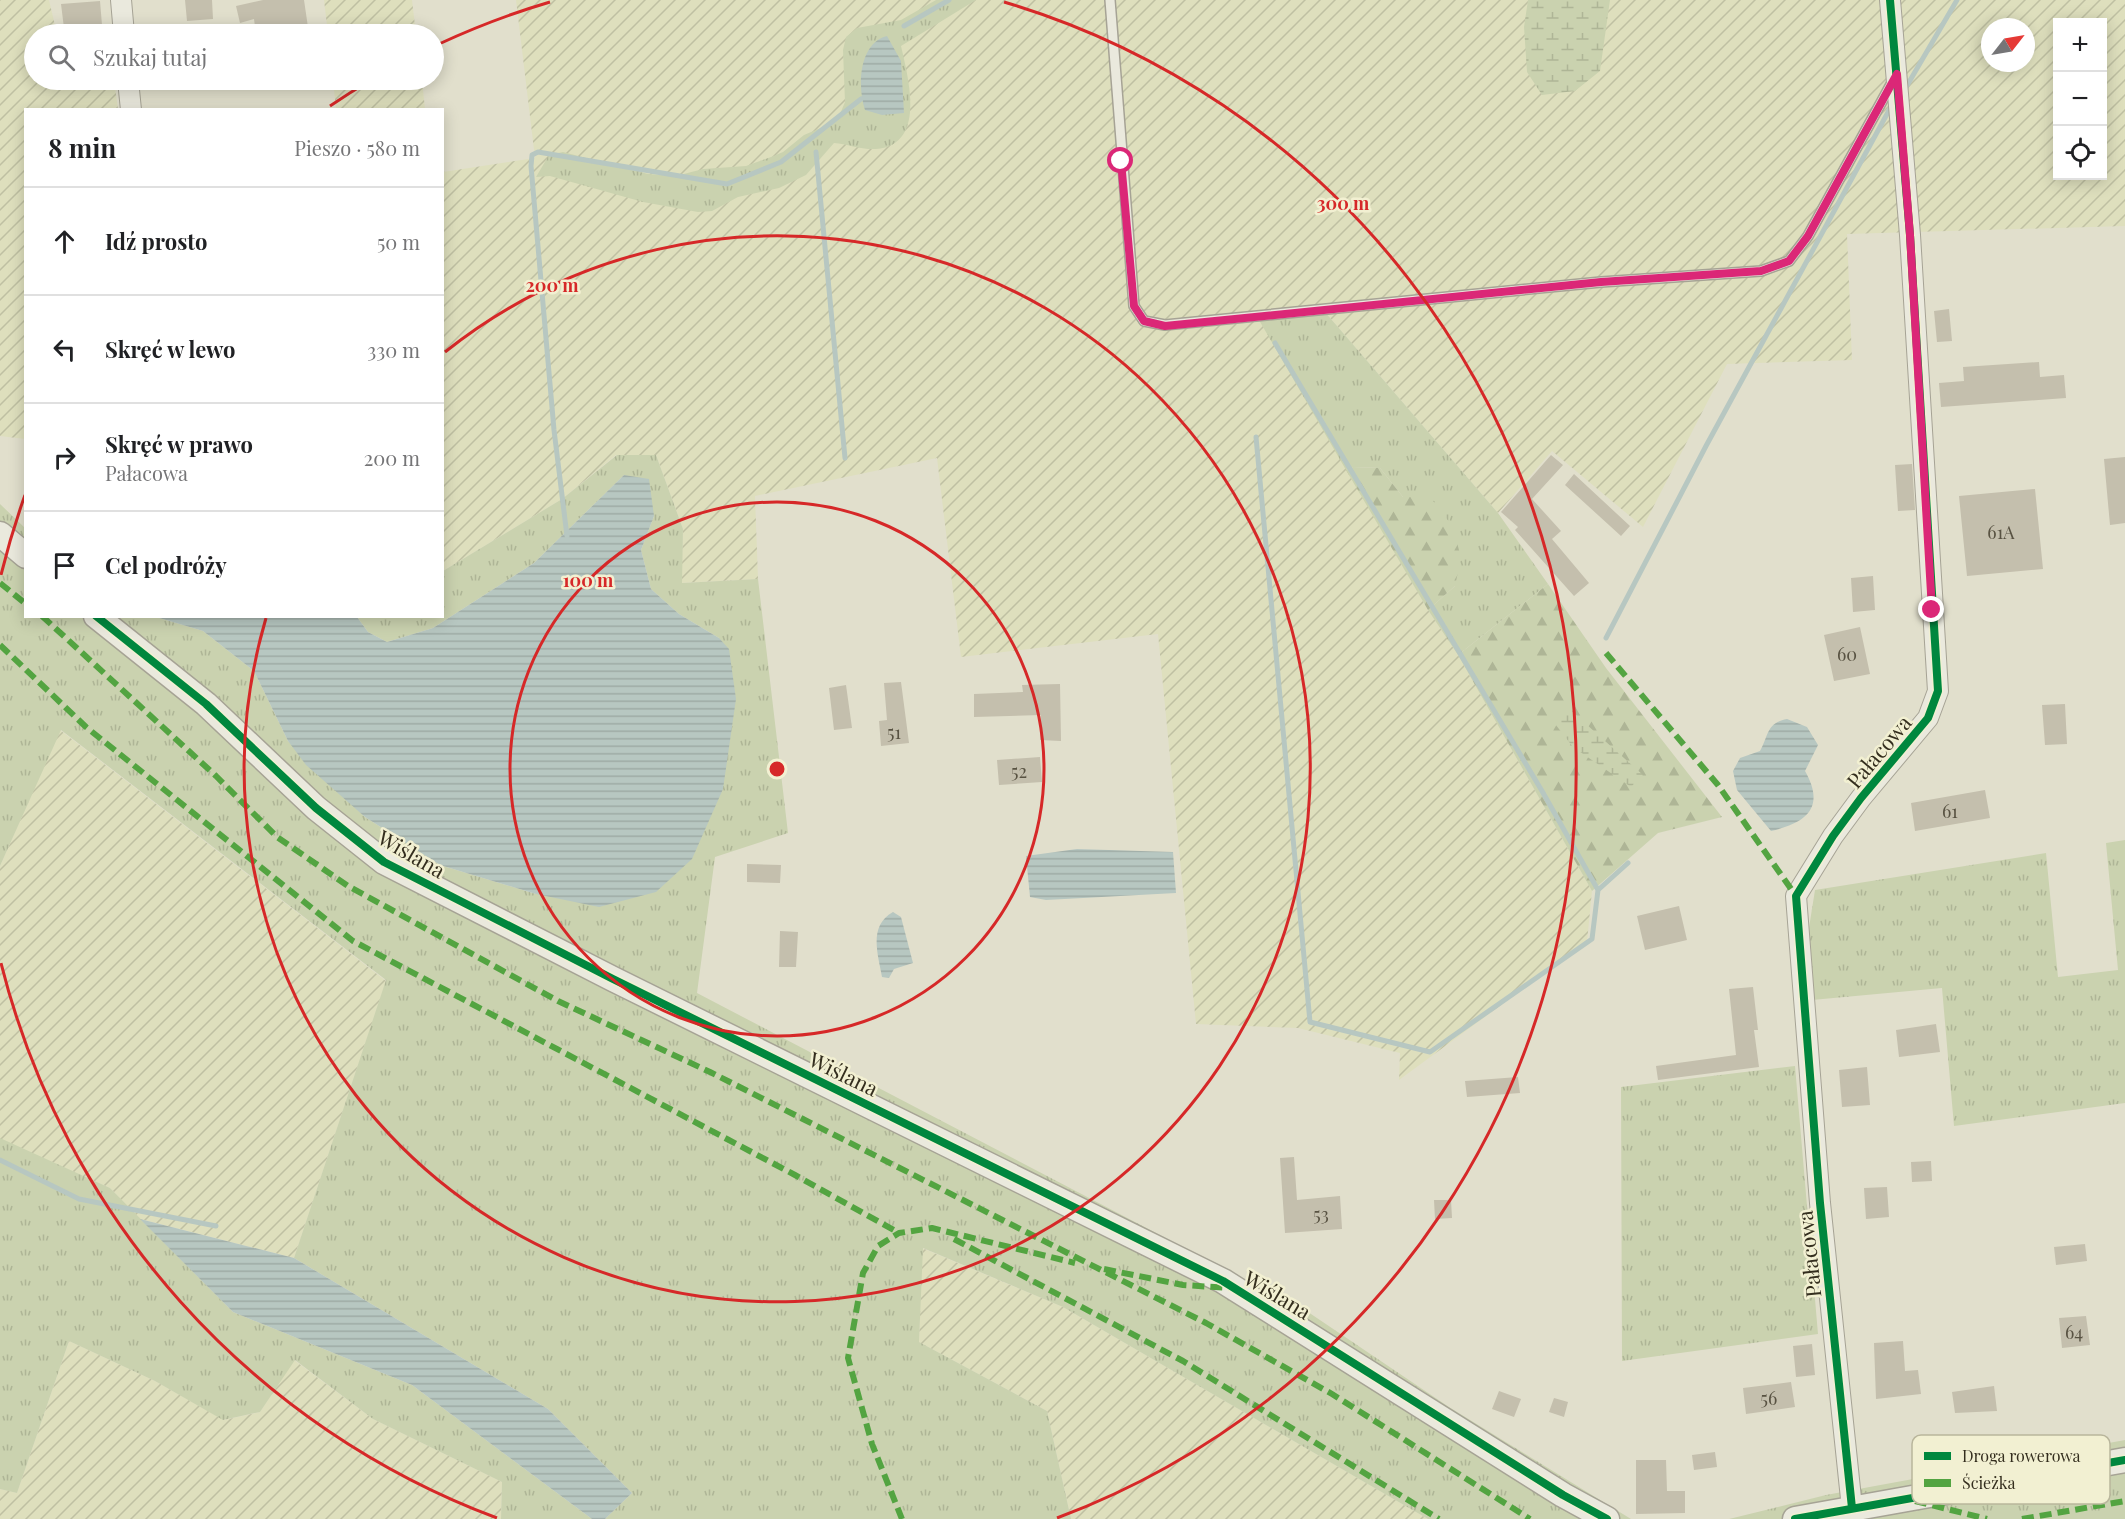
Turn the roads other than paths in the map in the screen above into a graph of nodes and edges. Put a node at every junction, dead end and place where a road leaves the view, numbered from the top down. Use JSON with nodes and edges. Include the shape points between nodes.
{"nodes":[{"id":1,"x":121,"y":0,"type":"edge"},
{"id":2,"x":1110,"y":0,"type":"edge"},
{"id":3,"x":1890,"y":0,"type":"edge"},
{"id":4,"x":123,"y":24,"type":"edge"},
{"id":5,"x":1897,"y":74,"type":"junction"},
{"id":6,"x":129,"y":90,"type":"edge"},
{"id":7,"x":131,"y":108,"type":"edge"},
{"id":8,"x":0,"y":534,"type":"edge"},
{"id":9,"x":24,"y":554,"type":"edge"},
{"id":10,"x":98,"y":618,"type":"edge"},
{"id":11,"x":2125,"y":1460,"type":"edge"},
{"id":12,"x":2110,"y":1463,"type":"edge"},
{"id":13,"x":1912,"y":1497,"type":"edge"},
{"id":14,"x":1852,"y":1508,"type":"junction"},
{"id":15,"x":1607,"y":1519,"type":"edge"},
{"id":16,"x":1796,"y":1519,"type":"edge"}],
"edges":[{"from":1,"to":4,"type":"street"},
{"from":2,"to":5,"type":"lane","via":[[1134,306],[1144,321],[1165,326],[1589,283],[1761,271],[1789,261],[1808,236]]},
{"from":3,"to":5,"type":"street","name":"Pałacowa"},
{"from":5,"to":14,"type":"street","name":"Pałacowa","via":[[1938,691],[1928,718],[1861,798],[1796,896],[1820,1203]]},
{"from":6,"to":7,"type":"street"},
{"from":8,"to":9,"type":"street"},
{"from":10,"to":15,"type":"street","name":"Wiślana","via":[[206,704],[316,808],[384,862],[1223,1281]]},
{"from":11,"to":12,"type":"street"},
{"from":13,"to":14,"type":"street"},
{"from":14,"to":16,"type":"street"}]}
